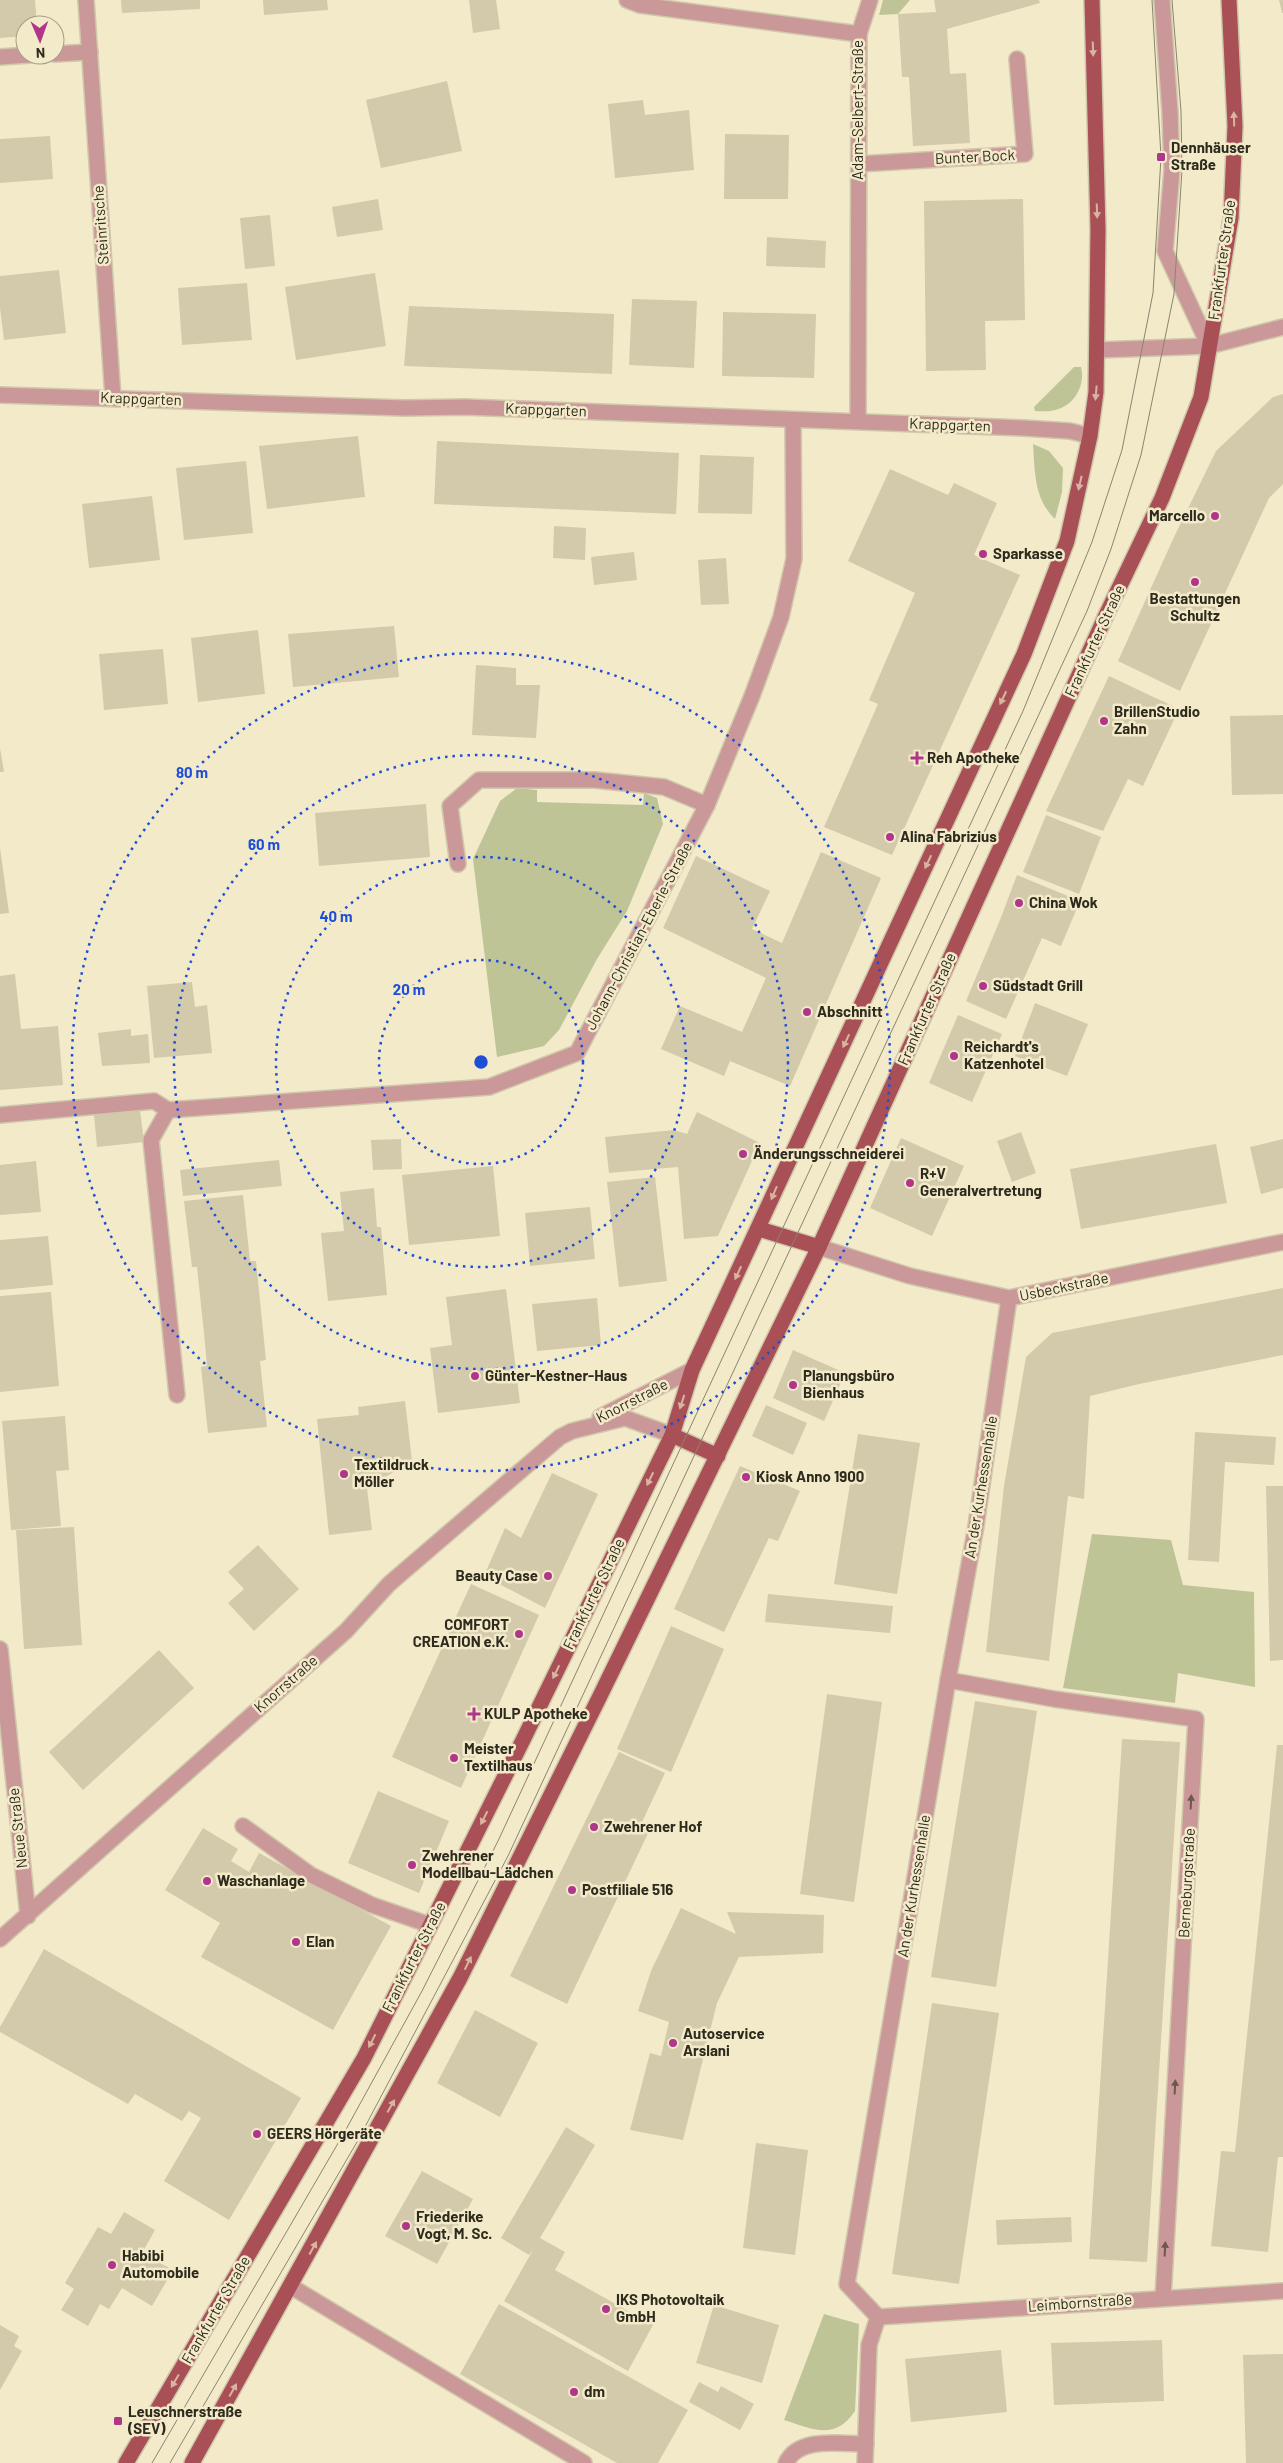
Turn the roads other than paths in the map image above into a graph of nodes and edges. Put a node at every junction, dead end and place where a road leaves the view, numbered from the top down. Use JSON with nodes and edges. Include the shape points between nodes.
{"nodes":[{"id":1,"x":86,"y":0,"type":"edge"},
{"id":2,"x":627,"y":0,"type":"edge"},
{"id":3,"x":870,"y":0,"type":"edge"},
{"id":4,"x":1092,"y":0,"type":"edge"},
{"id":5,"x":1162,"y":0,"type":"edge"},
{"id":6,"x":1229,"y":0,"type":"edge"},
{"id":7,"x":859,"y":34,"type":"junction"},
{"id":8,"x":90,"y":52,"type":"junction"},
{"id":9,"x":65,"y":53,"type":"edge"},
{"id":10,"x":15,"y":56,"type":"edge"},
{"id":11,"x":0,"y":57,"type":"edge"},
{"id":12,"x":1017,"y":59,"type":"dead end"},
{"id":13,"x":859,"y":164,"type":"junction"},
{"id":14,"x":1283,"y":327,"type":"edge"},
{"id":15,"x":1209,"y":346,"type":"junction"},
{"id":16,"x":1098,"y":350,"type":"junction"},
{"id":17,"x":0,"y":395,"type":"edge"},
{"id":18,"x":113,"y":398,"type":"junction"},
{"id":19,"x":793,"y":420,"type":"junction"},
{"id":20,"x":858,"y":421,"type":"junction"},
{"id":21,"x":1090,"y":436,"type":"junction"},
{"id":22,"x":707,"y":805,"type":"junction"},
{"id":23,"x":458,"y":864,"type":"dead end"},
{"id":24,"x":168,"y":1110,"type":"junction"},
{"id":25,"x":0,"y":1115,"type":"edge"},
{"id":26,"x":759,"y":1229,"type":"junction"},
{"id":27,"x":1283,"y":1242,"type":"edge"},
{"id":28,"x":819,"y":1246,"type":"junction"},
{"id":29,"x":1009,"y":1298,"type":"junction"},
{"id":30,"x":692,"y":1370,"type":"junction"},
{"id":31,"x":177,"y":1395,"type":"dead end"},
{"id":32,"x":572,"y":1431,"type":"junction"},
{"id":33,"x":672,"y":1435,"type":"junction"},
{"id":34,"x":718,"y":1456,"type":"junction"},
{"id":35,"x":0,"y":1650,"type":"edge"},
{"id":36,"x":948,"y":1680,"type":"junction"},
{"id":37,"x":243,"y":1826,"type":"dead end"},
{"id":38,"x":28,"y":1916,"type":"junction"},
{"id":39,"x":430,"y":1926,"type":"junction"},
{"id":40,"x":0,"y":1939,"type":"edge"},
{"id":41,"x":292,"y":2287,"type":"junction"},
{"id":42,"x":1283,"y":2292,"type":"edge"},
{"id":43,"x":1163,"y":2298,"type":"junction"},
{"id":44,"x":878,"y":2317,"type":"junction"},
{"id":45,"x":866,"y":2444,"type":"junction"},
{"id":46,"x":126,"y":2463,"type":"edge"},
{"id":47,"x":192,"y":2463,"type":"edge"},
{"id":48,"x":584,"y":2463,"type":"edge"},
{"id":49,"x":786,"y":2463,"type":"edge"},
{"id":50,"x":865,"y":2463,"type":"edge"}],
"edges":[{"from":1,"to":8,"type":"street","name":"Steinritsche"},
{"from":2,"to":7,"type":"street","name":"Adam-Selbert-Straße","via":[[640,5]]},
{"from":3,"to":7,"type":"street"},
{"from":4,"to":16,"type":"main road","name":"Frankfurter Straße","one_way":true},
{"from":5,"to":15,"type":"street","via":[[1172,170],[1165,251]]},
{"from":15,"to":6,"type":"main road","name":"Frankfurter Straße","one_way":true,"via":[[1231,218],[1234,126]]},
{"from":7,"to":13,"type":"street","name":"Adam-Selbert-Straße"},
{"from":8,"to":9,"type":"street"},
{"from":8,"to":18,"type":"street","name":"Steinritsche"},
{"from":10,"to":11,"type":"street"},
{"from":12,"to":13,"type":"street","name":"Bunter Bock","via":[[1025,154]]},
{"from":13,"to":20,"type":"street","name":"Adam-Selbert-Straße"},
{"from":14,"to":15,"type":"street"},
{"from":15,"to":16,"type":"street"},
{"from":15,"to":28,"type":"main road","name":"Frankfurter Straße","via":[[1201,397],[1162,498]]},
{"from":16,"to":21,"type":"main road","name":"Frankfurter Straße","one_way":true},
{"from":17,"to":18,"type":"street","name":"Krappgarten"},
{"from":18,"to":19,"type":"street","name":"Krappgarten"},
{"from":19,"to":20,"type":"street","name":"Krappgarten"},
{"from":19,"to":22,"type":"street","name":"Johann-Christian-Eberle-Straße","via":[[794,559],[781,617]]},
{"from":20,"to":21,"type":"street","name":"Krappgarten","via":[[1070,431]]},
{"from":21,"to":26,"type":"main road","name":"Frankfurter Straße","one_way":true,"via":[[1067,541],[1024,654]]},
{"from":22,"to":23,"type":"street","via":[[664,787],[595,780],[479,780],[450,806]]},
{"from":22,"to":24,"type":"street","name":"Johann-Christian-Eberle-Straße","via":[[577,1054],[489,1087]]},
{"from":24,"to":25,"type":"street","via":[[154,1101]]},
{"from":24,"to":31,"type":"street","via":[[151,1140]]},
{"from":26,"to":28,"type":"main road"},
{"from":26,"to":30,"type":"main road","name":"Frankfurter Straße","one_way":true},
{"from":27,"to":29,"type":"street","name":"Usbeckstraße"},
{"from":28,"to":29,"type":"street","name":"Usbeckstraße","via":[[910,1276]]},
{"from":28,"to":34,"type":"main road","name":"Frankfurter Straße"},
{"from":29,"to":36,"type":"street","name":"An der Kurhessenhalle","via":[[976,1526]]},
{"from":30,"to":32,"type":"street","name":"Knorrstraße"},
{"from":30,"to":33,"type":"main road","name":"Frankfurter Straße","one_way":true},
{"from":32,"to":33,"type":"street","name":"Knorrstraße","via":[[625,1418]]},
{"from":32,"to":38,"type":"street","name":"Knorrstraße","via":[[560,1437],[402,1572],[346,1631]]},
{"from":33,"to":34,"type":"main road"},
{"from":33,"to":39,"type":"main road","name":"Frankfurter Straße","one_way":true},
{"from":41,"to":34,"type":"main road","name":"Frankfurter Straße","one_way":true,"via":[[460,1978]]},
{"from":35,"to":38,"type":"street","name":"Neue Straße"},
{"from":43,"to":36,"type":"street","name":"Berneburgstraße","one_way":true,"via":[[1196,1719]]},
{"from":36,"to":44,"type":"street","name":"An der Kurhessenhalle","via":[[847,2284]]},
{"from":37,"to":39,"type":"street","via":[[310,1875],[372,1905]]},
{"from":38,"to":40,"type":"street","name":"Knorrstraße"},
{"from":39,"to":46,"type":"main road","name":"Frankfurter Straße","one_way":true,"via":[[364,2058]]},
{"from":47,"to":41,"type":"main road","name":"Frankfurter Straße","one_way":true},
{"from":41,"to":48,"type":"street"},
{"from":42,"to":43,"type":"street","name":"Leimbornstraße"},
{"from":43,"to":44,"type":"street","name":"Leimbornstraße"},
{"from":44,"to":45,"type":"street","via":[[869,2345]]},
{"from":45,"to":49,"type":"street","via":[[812,2444],[791,2453]]},
{"from":45,"to":50,"type":"street"}]}
